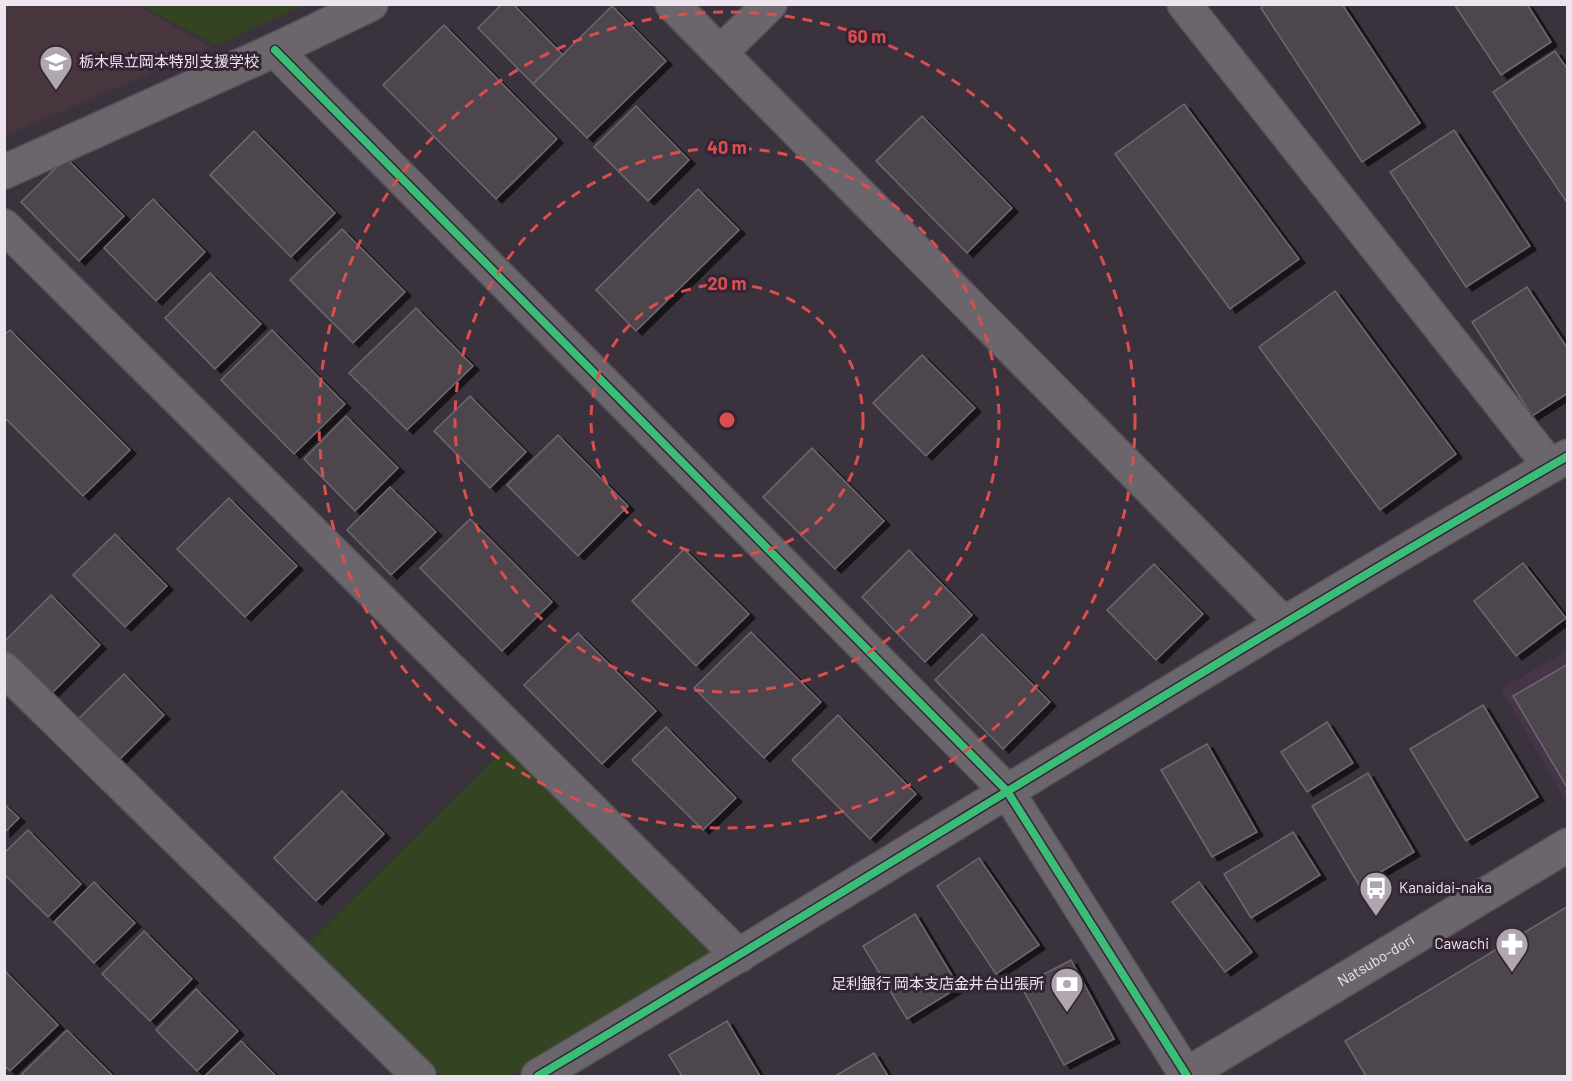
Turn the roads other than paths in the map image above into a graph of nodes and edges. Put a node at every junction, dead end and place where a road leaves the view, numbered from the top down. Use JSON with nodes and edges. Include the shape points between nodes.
{"nodes":[{"id":1,"x":371,"y":4,"type":"edge"},
{"id":2,"x":672,"y":4,"type":"edge"},
{"id":3,"x":770,"y":4,"type":"edge"},
{"id":4,"x":1184,"y":4,"type":"edge"},
{"id":5,"x":275,"y":50,"type":"junction"},
{"id":6,"x":720,"y":53,"type":"junction"},
{"id":7,"x":4,"y":172,"type":"edge"},
{"id":8,"x":4,"y":226,"type":"edge"},
{"id":9,"x":1559,"y":461,"type":"edge"},
{"id":10,"x":1284,"y":624,"type":"junction"},
{"id":11,"x":4,"y":669,"type":"edge"},
{"id":12,"x":1007,"y":791,"type":"junction"},
{"id":13,"x":1568,"y":845,"type":"edge"},
{"id":14,"x":739,"y":956,"type":"junction"},
{"id":15,"x":1186,"y":1076,"type":"edge"},
{"id":16,"x":419,"y":1077,"type":"edge"},
{"id":17,"x":538,"y":1077,"type":"edge"}],
"edges":[{"from":1,"to":5,"type":"street"},
{"from":2,"to":6,"type":"street"},
{"from":3,"to":6,"type":"street"},
{"from":4,"to":9,"type":"street"},
{"from":5,"to":7,"type":"street"},
{"from":5,"to":12,"type":"street"},
{"from":6,"to":10,"type":"street"},
{"from":8,"to":14,"type":"street"},
{"from":9,"to":10,"type":"street"},
{"from":10,"to":12,"type":"street"},
{"from":11,"to":16,"type":"street"},
{"from":12,"to":14,"type":"street"},
{"from":12,"to":15,"type":"street"},
{"from":13,"to":15,"type":"street","name":"Natsubo-dori"},
{"from":14,"to":17,"type":"street"}]}
